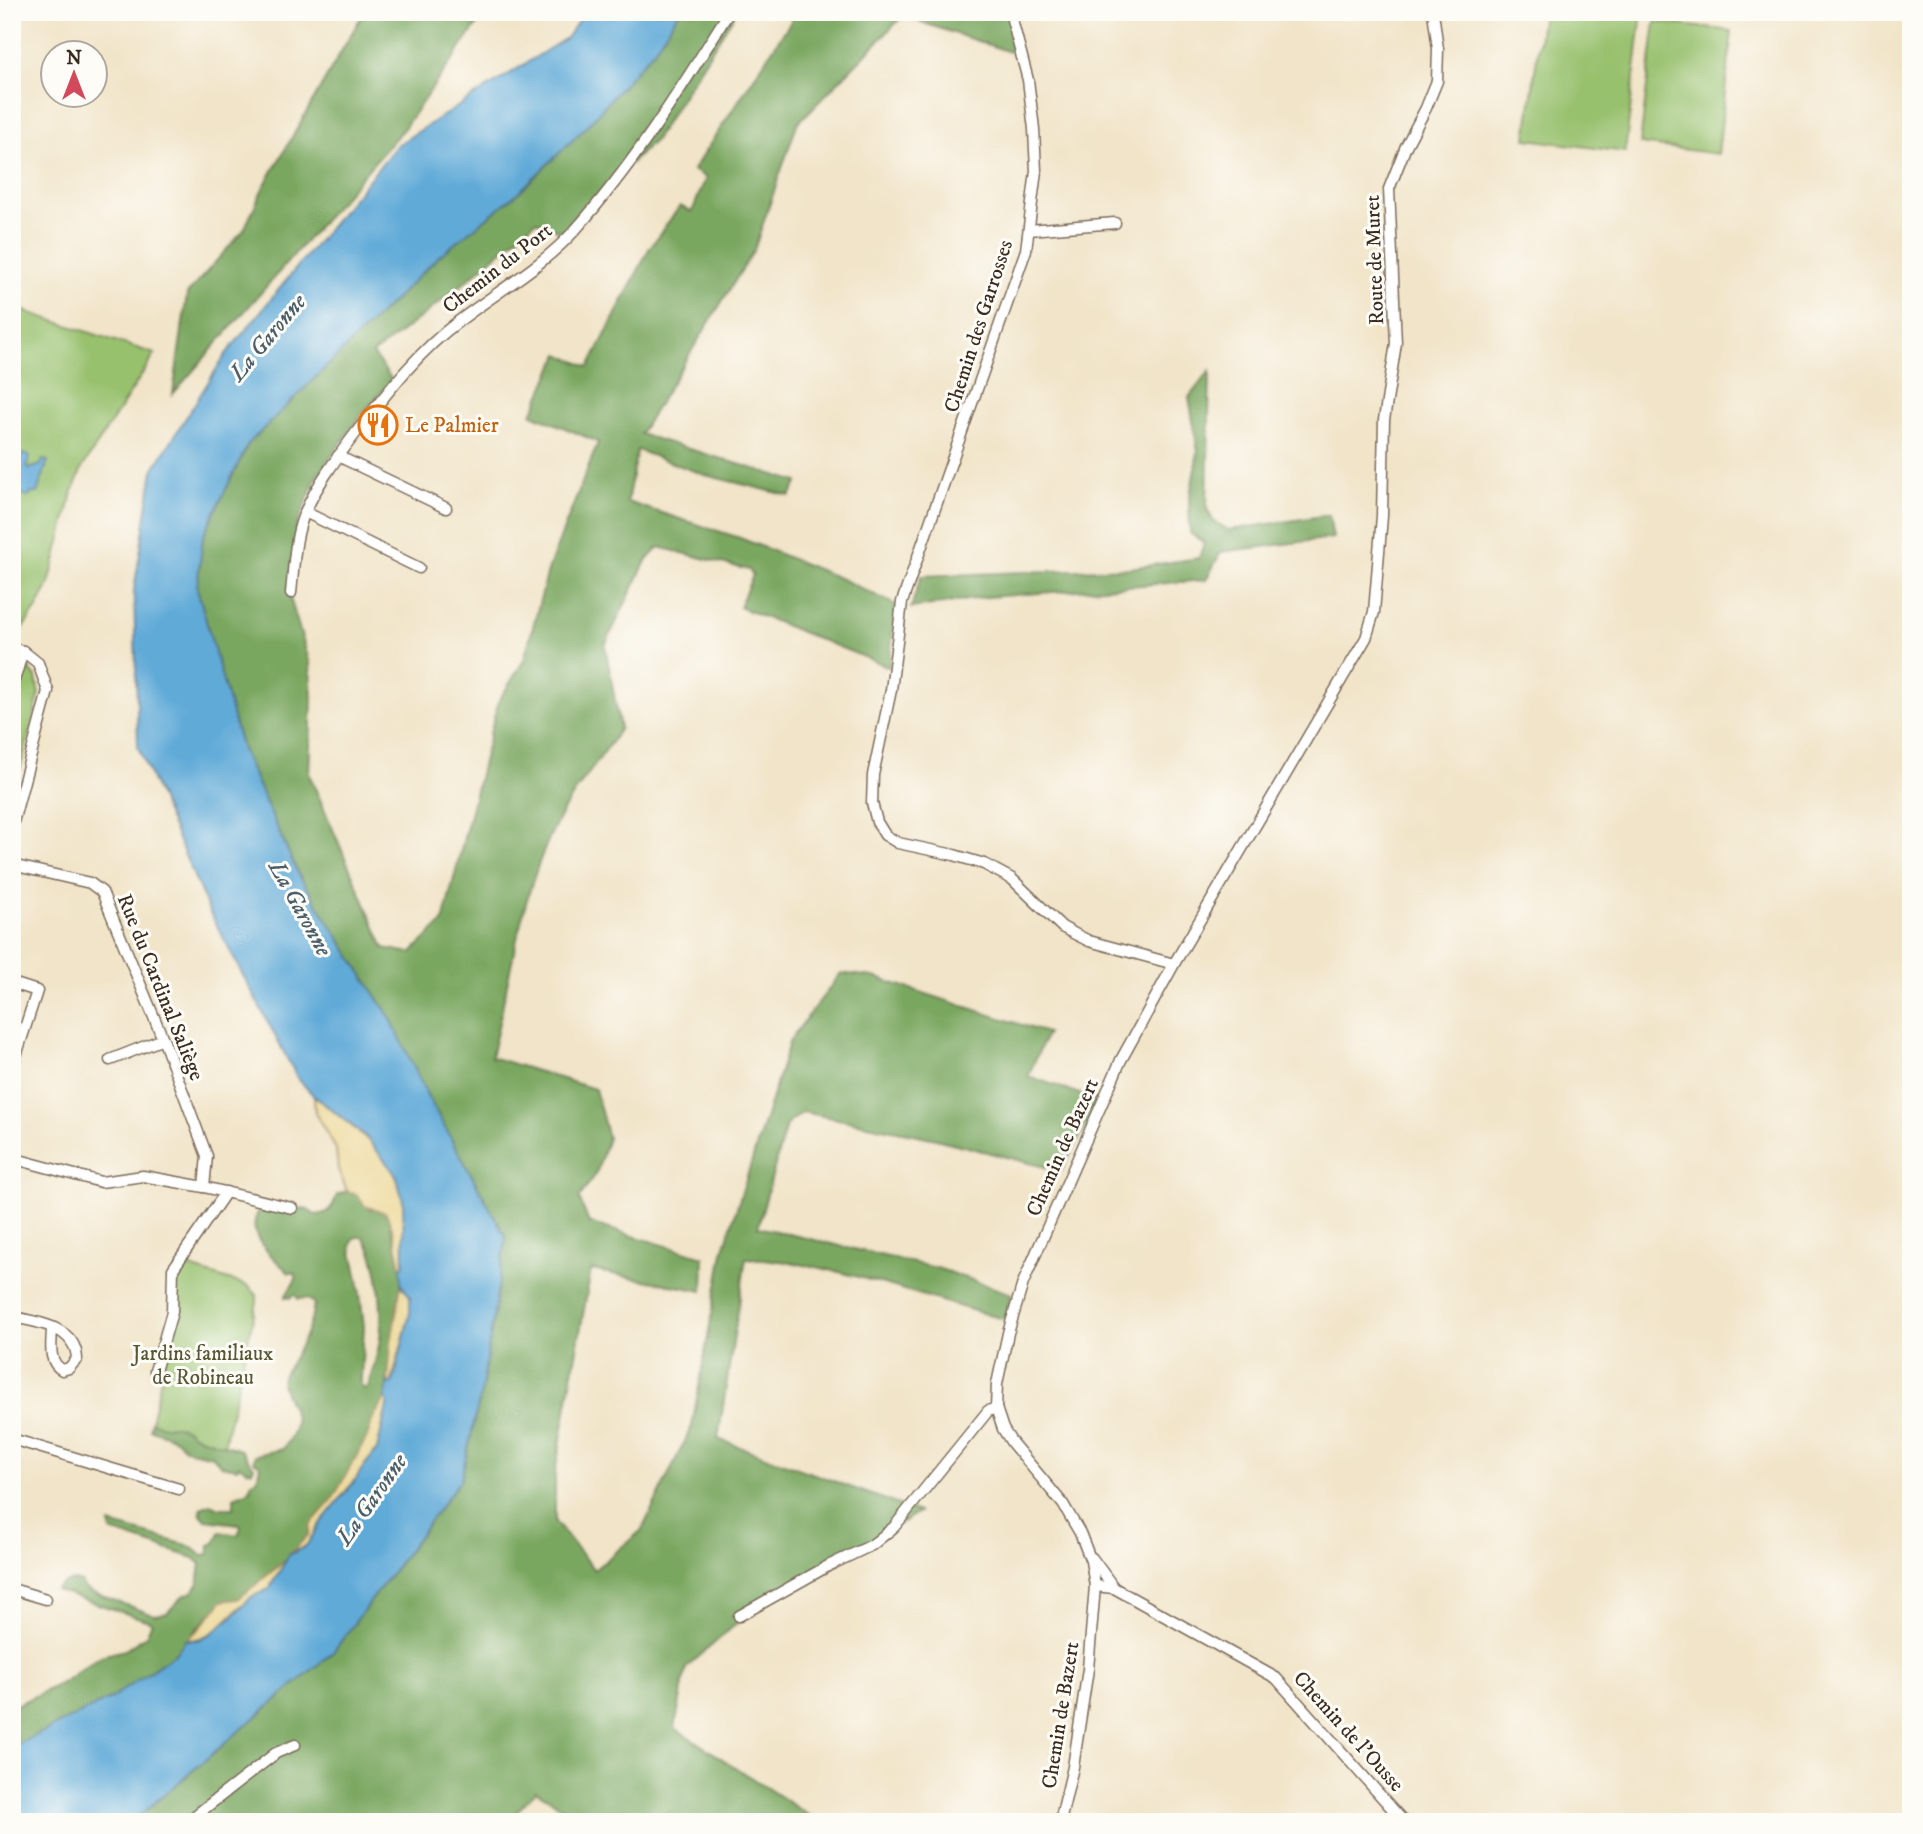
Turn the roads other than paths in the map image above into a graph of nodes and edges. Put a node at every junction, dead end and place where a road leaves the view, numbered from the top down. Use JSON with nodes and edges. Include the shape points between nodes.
{"nodes":[{"id":1,"x":729,"y":12,"type":"edge"},
{"id":2,"x":1010,"y":12,"type":"edge"},
{"id":3,"x":1433,"y":12,"type":"edge"},
{"id":4,"x":1115,"y":223,"type":"dead end"},
{"id":5,"x":1029,"y":230,"type":"junction"},
{"id":6,"x":338,"y":456,"type":"junction"},
{"id":7,"x":446,"y":508,"type":"dead end"},
{"id":8,"x":305,"y":512,"type":"junction"},
{"id":9,"x":1382,"y":516,"type":"joint"},
{"id":10,"x":419,"y":568,"type":"dead end"},
{"id":11,"x":291,"y":593,"type":"dead end"},
{"id":12,"x":18,"y":650,"type":"edge"},
{"id":13,"x":12,"y":687,"type":"edge"},
{"id":14,"x":12,"y":826,"type":"edge"},
{"id":15,"x":12,"y":865,"type":"edge"},
{"id":16,"x":1174,"y":964,"type":"junction"},
{"id":17,"x":12,"y":983,"type":"edge"},
{"id":18,"x":163,"y":1039,"type":"junction"},
{"id":19,"x":110,"y":1060,"type":"dead end"},
{"id":20,"x":12,"y":1068,"type":"edge"},
{"id":21,"x":12,"y":1158,"type":"edge"},
{"id":22,"x":204,"y":1187,"type":"junction"},
{"id":23,"x":226,"y":1192,"type":"junction"},
{"id":24,"x":292,"y":1208,"type":"dead end"},
{"id":25,"x":12,"y":1317,"type":"edge"},
{"id":26,"x":52,"y":1327,"type":"dead end"},
{"id":27,"x":155,"y":1371,"type":"dead end"},
{"id":28,"x":996,"y":1408,"type":"junction"},
{"id":29,"x":12,"y":1439,"type":"edge"},
{"id":30,"x":179,"y":1489,"type":"dead end"},
{"id":31,"x":1089,"y":1555,"type":"junction"},
{"id":32,"x":1095,"y":1586,"type":"junction"},
{"id":33,"x":12,"y":1588,"type":"edge"},
{"id":34,"x":1114,"y":1588,"type":"junction"},
{"id":35,"x":46,"y":1600,"type":"dead end"},
{"id":36,"x":739,"y":1616,"type":"dead end"},
{"id":37,"x":295,"y":1745,"type":"dead end"},
{"id":38,"x":187,"y":1822,"type":"edge"},
{"id":39,"x":1060,"y":1822,"type":"edge"},
{"id":40,"x":1404,"y":1822,"type":"edge"}],
"edges":[{"from":1,"to":6,"type":"street","name":"Chemin du Port","via":[[642,147],[577,229],[551,255],[456,323],[422,355],[395,381]]},
{"from":2,"to":5,"type":"street","name":"Chemin des Garrosses","via":[[1024,59],[1034,129],[1036,171]]},
{"from":3,"to":9,"type":"street","name":"Route de Muret","via":[[1437,81],[1389,189],[1396,343],[1384,420]]},
{"from":4,"to":5,"type":"street"},
{"from":5,"to":16,"type":"street","name":"Chemin des Garrosses","via":[[997,337],[902,602],[872,803],[877,822],[898,843],[984,864],[1012,879],[1073,933]]},
{"from":6,"to":7,"type":"street"},
{"from":6,"to":8,"type":"street","name":"Chemin du Port"},
{"from":8,"to":10,"type":"street"},
{"from":8,"to":11,"type":"street","name":"Chemin du Port"},
{"from":9,"to":16,"type":"street","name":"Chemin de Bazert","via":[[1374,612],[1366,638]]},
{"from":12,"to":13,"type":"street"},
{"from":12,"to":14,"type":"street","via":[[38,663],[48,691]]},
{"from":15,"to":18,"type":"street","name":"Rue du Cardinal Saliège","via":[[90,883],[103,892]]},
{"from":16,"to":28,"type":"street","name":"Chemin de Bazert","via":[[1121,1060],[1023,1283],[1008,1333]]},
{"from":17,"to":20,"type":"street","via":[[37,991]]},
{"from":18,"to":19,"type":"street"},
{"from":18,"to":22,"type":"street","name":"Rue du Cardinal Saliège","via":[[207,1156]]},
{"from":21,"to":22,"type":"street","via":[[101,1182],[143,1176]]},
{"from":22,"to":23,"type":"street"},
{"from":23,"to":24,"type":"street"},
{"from":23,"to":27,"type":"street","via":[[173,1269],[172,1312]]},
{"from":25,"to":26,"type":"street"},
{"from":28,"to":31,"type":"street","name":"Chemin de Bazert","via":[[1003,1429],[1063,1504]]},
{"from":28,"to":36,"type":"street","via":[[988,1411],[894,1527],[872,1545]]},
{"from":29,"to":30,"type":"street"},
{"from":31,"to":32,"type":"street","name":"Chemin de Bazert"},
{"from":31,"to":34,"type":"street","name":"Chemin de l'Ousse"},
{"from":32,"to":34,"type":"street","name":"Chemin de l'Ousse"},
{"from":32,"to":39,"type":"street","name":"Chemin de Bazert","via":[[1088,1669]]},
{"from":33,"to":35,"type":"street"},
{"from":34,"to":40,"type":"street","name":"Chemin de l'Ousse","via":[[1276,1678]]},
{"from":37,"to":38,"type":"street","via":[[276,1753]]}]}
